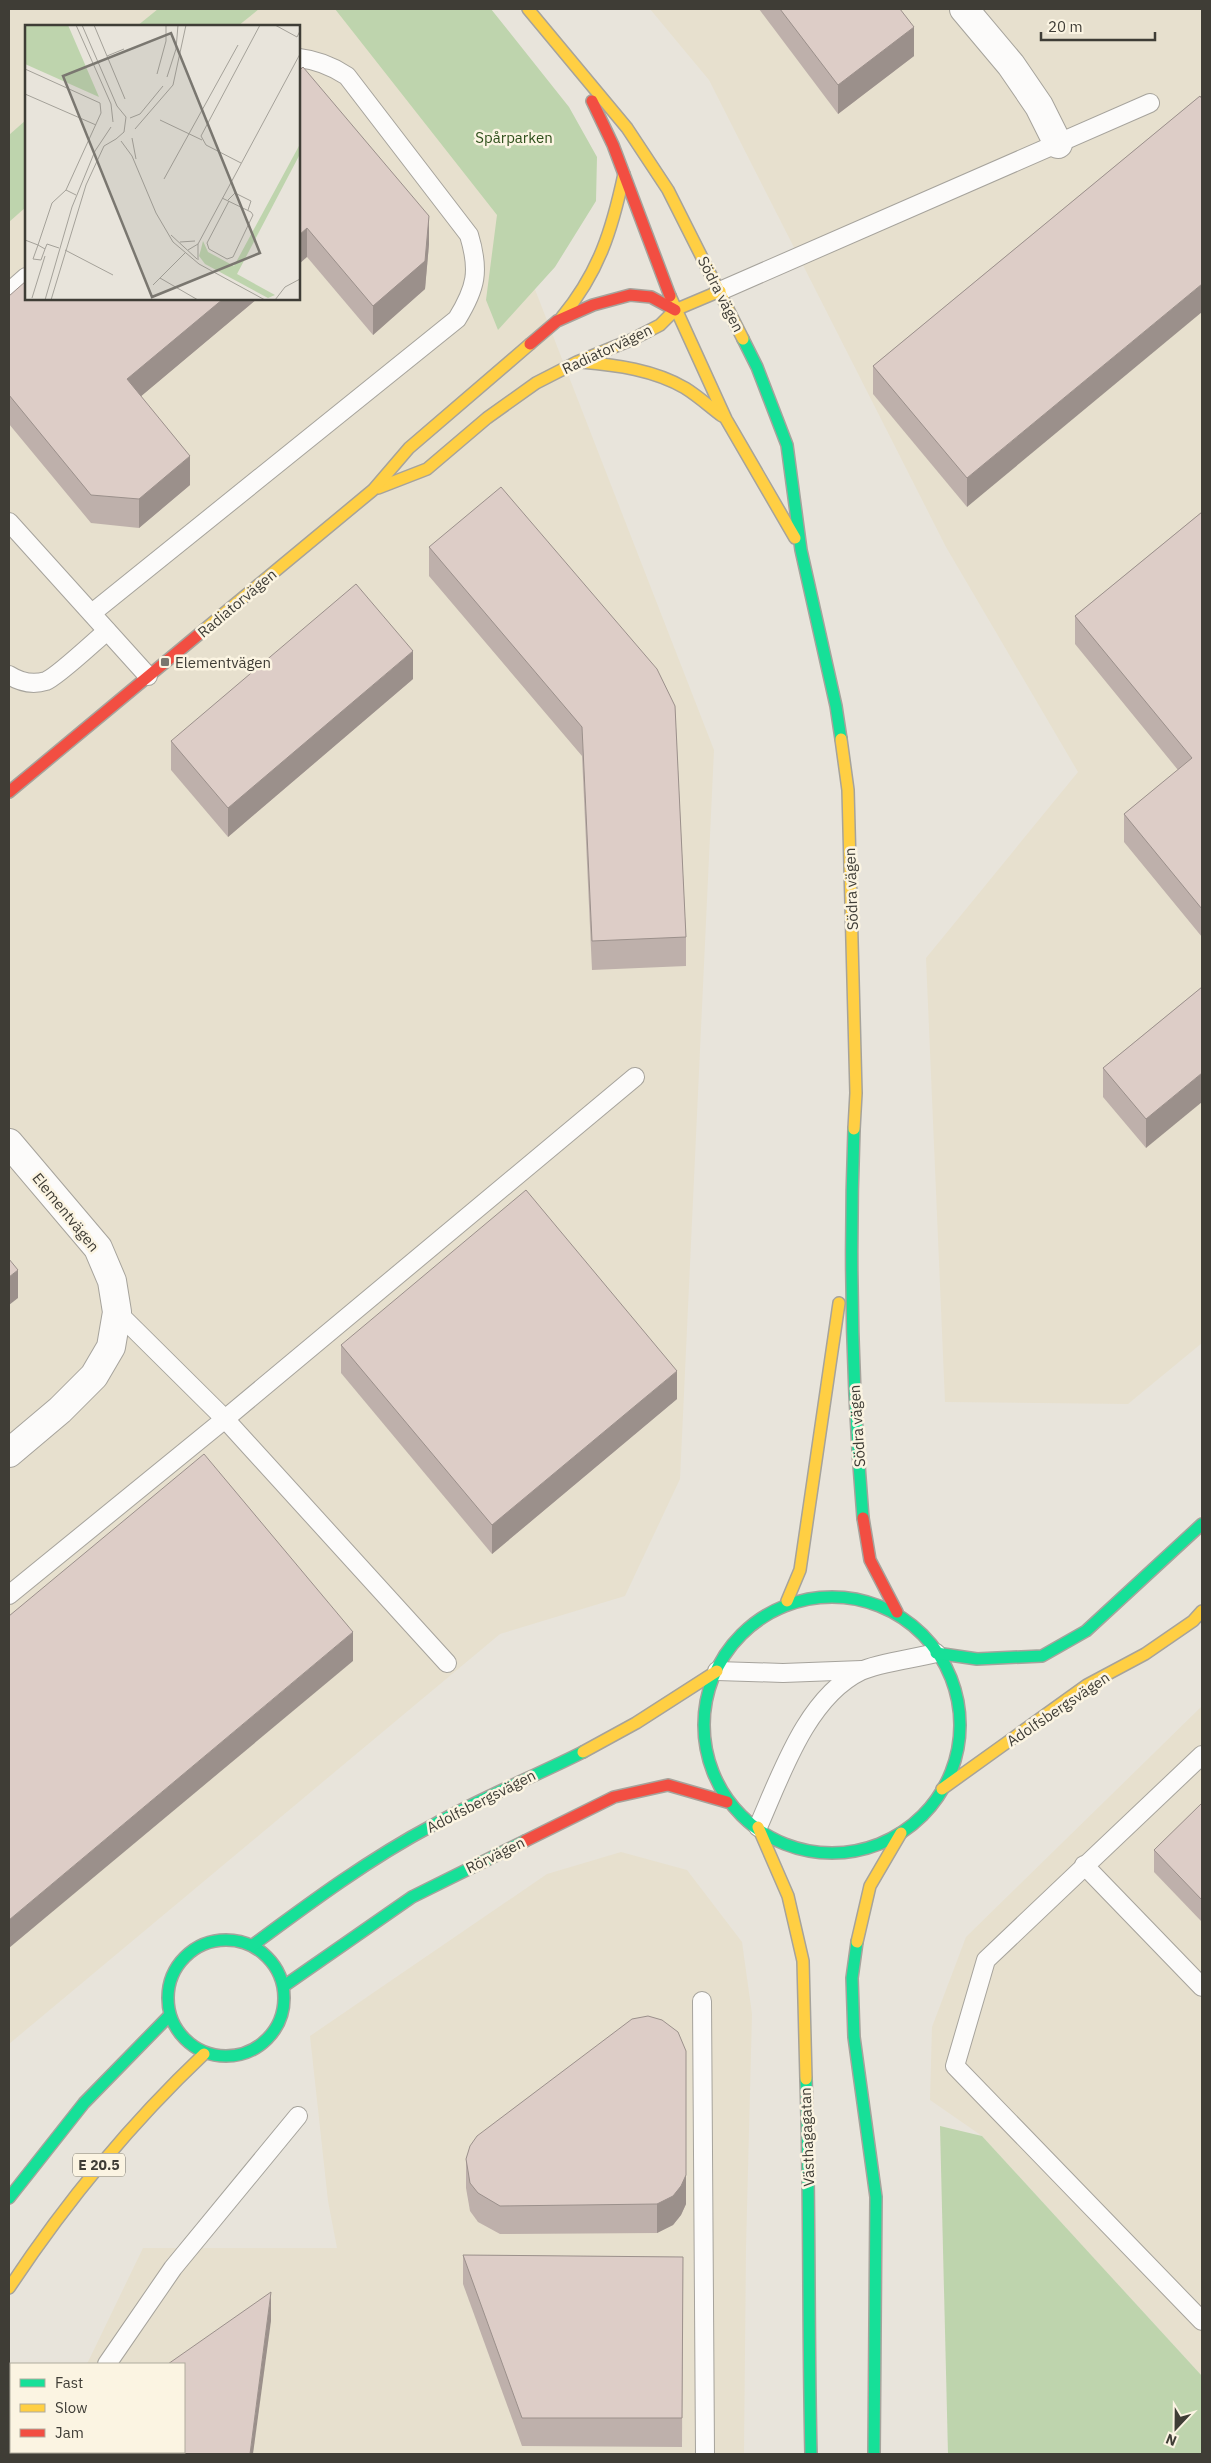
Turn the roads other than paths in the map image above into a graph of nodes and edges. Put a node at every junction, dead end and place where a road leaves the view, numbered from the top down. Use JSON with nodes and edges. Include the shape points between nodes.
{"nodes":[{"id":1,"x":528,"y":9,"type":"edge"},
{"id":2,"x":964,"y":9,"type":"edge"},
{"id":3,"x":300,"y":58,"type":"edge"},
{"id":4,"x":575,"y":66,"type":"junction"},
{"id":5,"x":1150,"y":103,"type":"dead end"},
{"id":6,"x":1058,"y":144,"type":"junction"},
{"id":7,"x":624,"y":174,"type":"junction"},
{"id":8,"x":25,"y":278,"type":"edge"},
{"id":9,"x":720,"y":291,"type":"junction"},
{"id":10,"x":9,"y":292,"type":"edge"},
{"id":11,"x":675,"y":310,"type":"junction"},
{"id":12,"x":557,"y":322,"type":"junction"},
{"id":13,"x":577,"y":362,"type":"junction"},
{"id":14,"x":726,"y":419,"type":"junction"},
{"id":15,"x":373,"y":490,"type":"junction"},
{"id":16,"x":9,"y":522,"type":"edge"},
{"id":17,"x":802,"y":550,"type":"junction"},
{"id":18,"x":92,"y":613,"type":"junction"},
{"id":19,"x":107,"y":631,"type":"junction"},
{"id":20,"x":9,"y":676,"type":"edge"},
{"id":21,"x":148,"y":676,"type":"junction"},
{"id":22,"x":9,"y":792,"type":"edge"},
{"id":23,"x":635,"y":1077,"type":"dead end"},
{"id":24,"x":9,"y":1143,"type":"edge"},
{"id":25,"x":850,"y":1232,"type":"junction"},
{"id":26,"x":117,"y":1312,"type":"junction"},
{"id":27,"x":225,"y":1419,"type":"junction"},
{"id":28,"x":9,"y":1453,"type":"edge"},
{"id":29,"x":1202,"y":1524,"type":"edge"},
{"id":30,"x":9,"y":1595,"type":"edge"},
{"id":31,"x":787,"y":1601,"type":"junction"},
{"id":32,"x":1202,"y":1611,"type":"edge"},
{"id":33,"x":897,"y":1612,"type":"junction"},
{"id":34,"x":936,"y":1653,"type":"junction"},
{"id":35,"x":447,"y":1663,"type":"dead end"},
{"id":36,"x":862,"y":1670,"type":"junction"},
{"id":37,"x":717,"y":1671,"type":"junction"},
{"id":38,"x":1202,"y":1755,"type":"edge"},
{"id":39,"x":939,"y":1791,"type":"junction"},
{"id":40,"x":727,"y":1802,"type":"junction"},
{"id":41,"x":758,"y":1827,"type":"junction"},
{"id":42,"x":902,"y":1832,"type":"junction"},
{"id":43,"x":1084,"y":1865,"type":"junction"},
{"id":44,"x":253,"y":1945,"type":"junction"},
{"id":45,"x":284,"y":1986,"type":"junction"},
{"id":46,"x":1202,"y":1987,"type":"edge"},
{"id":47,"x":702,"y":2002,"type":"dead end"},
{"id":48,"x":169,"y":2016,"type":"junction"},
{"id":49,"x":204,"y":2054,"type":"junction"},
{"id":50,"x":298,"y":2116,"type":"dead end"},
{"id":51,"x":9,"y":2198,"type":"edge"},
{"id":52,"x":9,"y":2288,"type":"edge"},
{"id":53,"x":1202,"y":2321,"type":"edge"},
{"id":54,"x":108,"y":2363,"type":"edge"},
{"id":55,"x":705,"y":2454,"type":"edge"},
{"id":56,"x":811,"y":2454,"type":"edge"},
{"id":57,"x":874,"y":2454,"type":"edge"}],
"edges":[{"from":1,"to":4,"type":"main road","name":"Södra vägen"},
{"from":2,"to":6,"type":"street","via":[[1011,65],[1039,106]]},
{"from":3,"to":18,"type":"lane","via":[[336,68],[347,76],[469,235],[477,272],[471,296],[457,319]]},
{"from":4,"to":7,"type":"main road","name":"Södra vägen"},
{"from":4,"to":9,"type":"main road","name":"Södra vägen","via":[[627,128],[668,190]]},
{"from":5,"to":6,"type":"lane"},
{"from":6,"to":9,"type":"lane"},
{"from":7,"to":11,"type":"main road","name":"Södra vägen"},
{"from":7,"to":12,"type":"main road","via":[[615,215],[594,275],[580,297]]},
{"from":8,"to":10,"type":"lane"},
{"from":9,"to":11,"type":"main road"},
{"from":9,"to":17,"type":"main road","name":"Södra vägen","via":[[758,367],[787,445]]},
{"from":11,"to":12,"type":"main road","name":"Radiatorvägen","via":[[651,297],[630,295],[593,305]]},
{"from":11,"to":13,"type":"main road","name":"Radiatorvägen","via":[[653,328]]},
{"from":11,"to":14,"type":"main road","name":"Södra vägen"},
{"from":12,"to":15,"type":"main road","name":"Radiatorvägen","via":[[409,448]]},
{"from":13,"to":14,"type":"main road","via":[[609,364],[657,375],[686,388]]},
{"from":13,"to":15,"type":"main road","name":"Radiatorvägen","via":[[536,383],[487,418],[427,469]]},
{"from":14,"to":17,"type":"main road","name":"Södra vägen"},
{"from":15,"to":21,"type":"main road","name":"Radiatorvägen"},
{"from":16,"to":18,"type":"lane"},
{"from":17,"to":25,"type":"main road","name":"Södra vägen","via":[[836,706],[848,790],[856,1093]]},
{"from":18,"to":19,"type":"lane"},
{"from":19,"to":20,"type":"lane","via":[[48,680],[32,683]]},
{"from":19,"to":21,"type":"lane"},
{"from":21,"to":22,"type":"main road","name":"Radiatorvägen"},
{"from":23,"to":27,"type":"lane"},
{"from":24,"to":26,"type":"street","name":"Elementvägen","via":[[98,1248],[112,1281]]},
{"from":25,"to":31,"type":"main road","name":"Södra vägen","via":[[800,1570]]},
{"from":25,"to":33,"type":"main road","name":"Södra vägen","via":[[855,1425],[865,1536],[870,1560]]},
{"from":26,"to":27,"type":"lane"},
{"from":26,"to":28,"type":"street","name":"Elementvägen","via":[[111,1347],[94,1376]]},
{"from":27,"to":30,"type":"lane"},
{"from":27,"to":35,"type":"lane"},
{"from":29,"to":34,"type":"main road","via":[[1086,1632],[1042,1656],[977,1659]]},
{"from":31,"to":33,"type":"main road","via":[[835,1593]]},
{"from":31,"to":37,"type":"main road","via":[[756,1625]]},
{"from":32,"to":39,"type":"main road","name":"Adolfsbergsvägen","via":[[1193,1621],[1145,1654],[1087,1685]]},
{"from":33,"to":34,"type":"main road","via":[[916,1628]]},
{"from":34,"to":36,"type":"lane"},
{"from":34,"to":39,"type":"main road","via":[[947,1672],[961,1719],[959,1748]]},
{"from":36,"to":37,"type":"lane"},
{"from":36,"to":41,"type":"lane","via":[[833,1689],[798,1739]]},
{"from":37,"to":40,"type":"main road","via":[[707,1694],[704,1735],[710,1777]]},
{"from":37,"to":44,"type":"main road","name":"Adolfsbergsvägen","via":[[608,1739],[489,1795],[374,1859]]},
{"from":38,"to":43,"type":"lane"},
{"from":39,"to":42,"type":"main road","via":[[920,1817]]},
{"from":40,"to":41,"type":"main road"},
{"from":40,"to":45,"type":"main road","name":"Rörvägen","via":[[668,1785],[614,1797],[412,1897]]},
{"from":41,"to":42,"type":"main road","via":[[793,1848],[816,1853],[861,1853],[883,1845]]},
{"from":41,"to":56,"type":"main road","name":"Västhagagatan","via":[[788,1896],[802,1961],[810,2218]]},
{"from":42,"to":57,"type":"main road","via":[[870,1886],[859,1925],[852,1978],[854,2037],[876,2197]]},
{"from":43,"to":46,"type":"lane"},
{"from":43,"to":53,"type":"lane","via":[[986,1960],[956,2066]]},
{"from":44,"to":45,"type":"main road","via":[[273,1961]]},
{"from":44,"to":48,"type":"main road","via":[[217,1939],[188,1952],[168,1983]]},
{"from":45,"to":49,"type":"main road","via":[[283,2016],[276,2031],[264,2044],[238,2057]]},
{"from":47,"to":55,"type":"lane"},
{"from":48,"to":49,"type":"main road","via":[[181,2037]]},
{"from":48,"to":51,"type":"main road","via":[[87,2099]]},
{"from":49,"to":52,"type":"main road","number":"E 20.5","via":[[145,2112],[95,2168]]},
{"from":50,"to":54,"type":"lane","via":[[173,2268]]}]}
